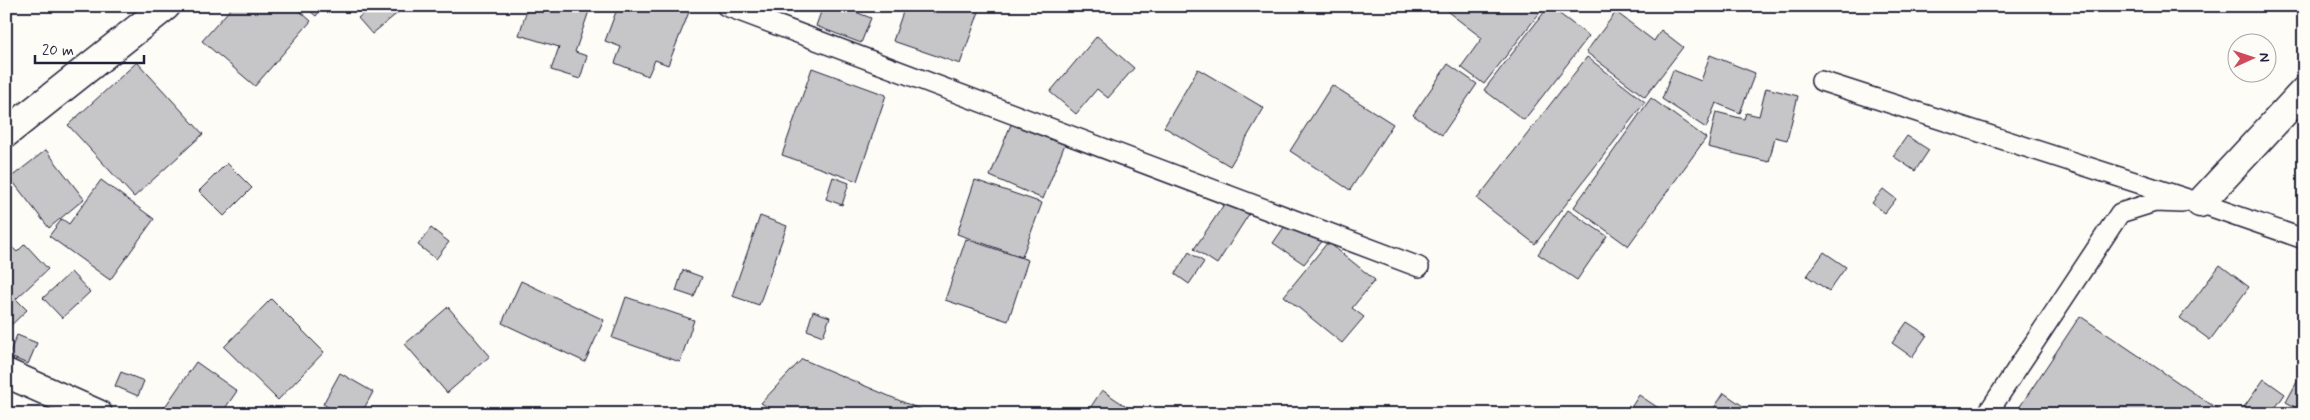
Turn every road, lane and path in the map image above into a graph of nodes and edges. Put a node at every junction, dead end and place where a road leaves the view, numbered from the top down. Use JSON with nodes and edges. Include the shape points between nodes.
{"nodes":[{"id":1,"x":166,"y":6,"type":"edge"},
{"id":2,"x":726,"y":6,"type":"edge"},
{"id":3,"x":1821,"y":81,"type":"dead end"},
{"id":4,"x":2304,"y":91,"type":"edge"},
{"id":5,"x":6,"y":133,"type":"edge"},
{"id":6,"x":2200,"y":203,"type":"junction"},
{"id":7,"x":2304,"y":239,"type":"edge"},
{"id":8,"x":1420,"y":266,"type":"dead end"},
{"id":9,"x":6,"y":373,"type":"edge"},
{"id":10,"x":98,"y":414,"type":"edge"},
{"id":11,"x":1987,"y":414,"type":"edge"}],
"edges":[{"from":1,"to":5,"type":"street"},
{"from":2,"to":8,"type":"lane"},
{"from":3,"to":6,"type":"lane"},
{"from":4,"to":6,"type":"street"},
{"from":6,"to":7,"type":"lane"},
{"from":6,"to":11,"type":"lane","via":[[2155,202],[2120,213]]},
{"from":9,"to":10,"type":"street"}]}
